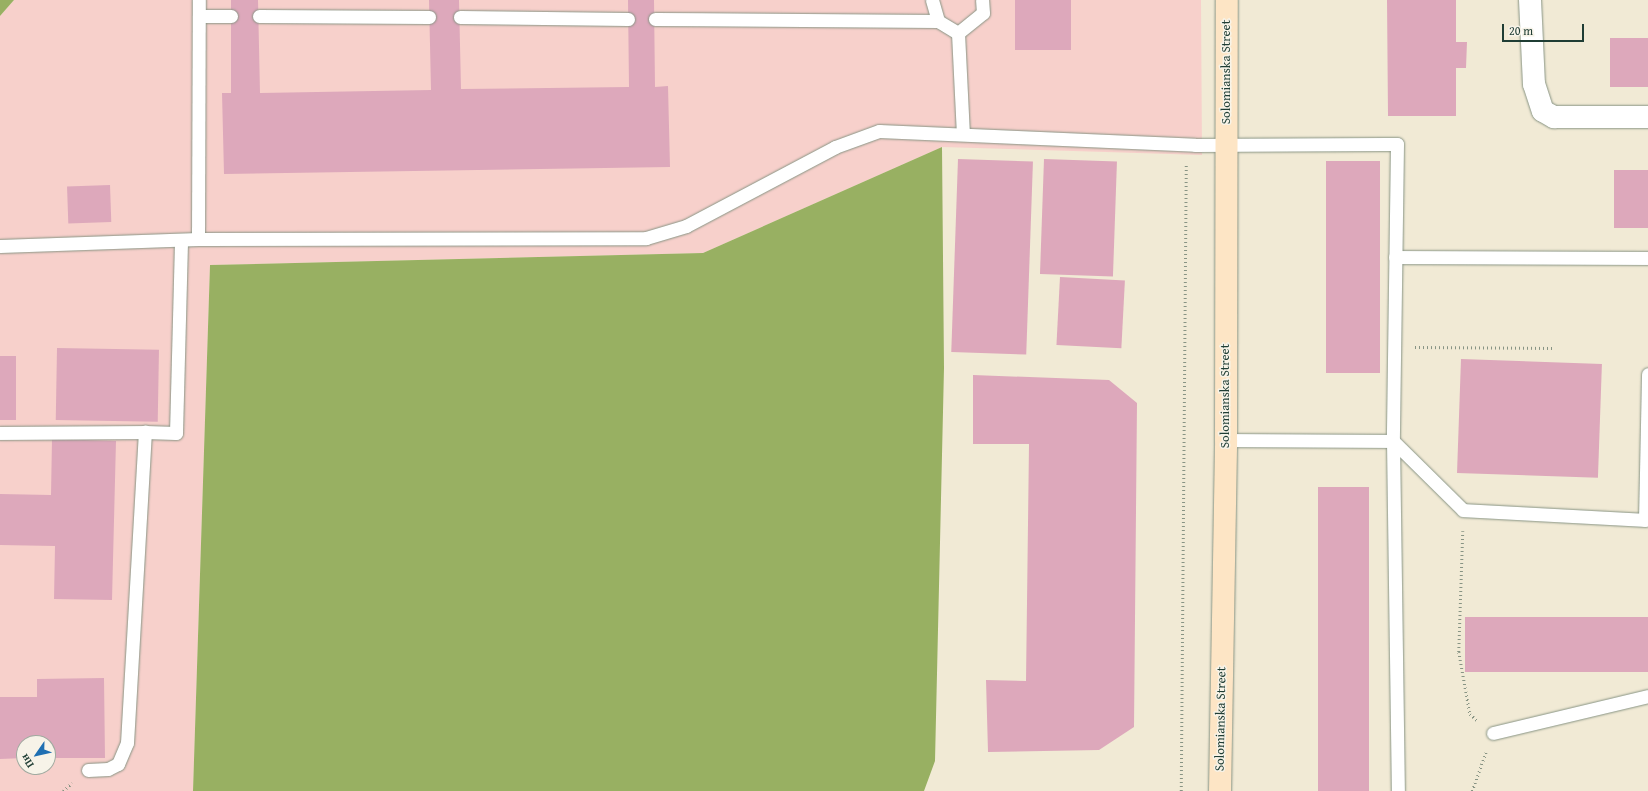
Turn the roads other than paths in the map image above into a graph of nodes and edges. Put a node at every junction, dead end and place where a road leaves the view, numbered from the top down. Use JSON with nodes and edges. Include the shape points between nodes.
{"nodes":[{"id":1,"x":199,"y":0,"type":"edge"},
{"id":2,"x":932,"y":0,"type":"edge"},
{"id":3,"x":982,"y":0,"type":"edge"},
{"id":4,"x":1226,"y":0,"type":"edge"},
{"id":5,"x":1530,"y":0,"type":"edge"},
{"id":6,"x":199,"y":16,"type":"junction"},
{"id":7,"x":231,"y":16,"type":"dead end"},
{"id":8,"x":259,"y":16,"type":"dead end"},
{"id":9,"x":429,"y":17,"type":"dead end"},
{"id":10,"x":460,"y":17,"type":"dead end"},
{"id":11,"x":628,"y":19,"type":"dead end"},
{"id":12,"x":655,"y":19,"type":"dead end"},
{"id":13,"x":938,"y":21,"type":"junction"},
{"id":14,"x":958,"y":33,"type":"junction"},
{"id":15,"x":1648,"y":117,"type":"edge"},
{"id":16,"x":963,"y":134,"type":"junction"},
{"id":17,"x":1225,"y":145,"type":"junction"},
{"id":18,"x":198,"y":239,"type":"junction"},
{"id":19,"x":181,"y":240,"type":"junction"},
{"id":20,"x":0,"y":246,"type":"edge"},
{"id":21,"x":1395,"y":256,"type":"junction"},
{"id":22,"x":1648,"y":258,"type":"edge"},
{"id":23,"x":1648,"y":382,"type":"edge"},
{"id":24,"x":145,"y":432,"type":"junction"},
{"id":25,"x":0,"y":433,"type":"edge"},
{"id":26,"x":1226,"y":440,"type":"junction"},
{"id":27,"x":1393,"y":440,"type":"junction"},
{"id":28,"x":1647,"y":519,"type":"edge"},
{"id":29,"x":1648,"y":696,"type":"edge"},
{"id":30,"x":1493,"y":733,"type":"road end"},
{"id":31,"x":88,"y":770,"type":"dead end"},
{"id":32,"x":1220,"y":791,"type":"edge"},
{"id":33,"x":1398,"y":791,"type":"edge"}],
"edges":[{"from":1,"to":6,"type":"lane"},
{"from":2,"to":13,"type":"lane"},
{"from":3,"to":14,"type":"lane","via":[[982,13]]},
{"from":4,"to":17,"type":"main road","name":"Solomianska Street"},
{"from":5,"to":15,"type":"street","via":[[1534,84],[1543,110],[1554,117]]},
{"from":6,"to":7,"type":"lane"},
{"from":6,"to":18,"type":"lane"},
{"from":8,"to":9,"type":"lane"},
{"from":10,"to":11,"type":"lane"},
{"from":12,"to":13,"type":"lane"},
{"from":13,"to":14,"type":"lane"},
{"from":14,"to":16,"type":"lane"},
{"from":16,"to":17,"type":"lane"},
{"from":16,"to":18,"type":"lane","via":[[879,130],[835,147],[686,226],[646,238]]},
{"from":17,"to":21,"type":"lane","via":[[1397,144]]},
{"from":17,"to":26,"type":"main road","name":"Solomianska Street"},
{"from":18,"to":19,"type":"lane"},
{"from":19,"to":20,"type":"lane"},
{"from":19,"to":24,"type":"lane","via":[[176,433]]},
{"from":21,"to":22,"type":"lane"},
{"from":21,"to":27,"type":"lane"},
{"from":23,"to":28,"type":"lane"},
{"from":24,"to":25,"type":"lane"},
{"from":24,"to":31,"type":"lane","via":[[127,743],[118,764],[108,769]]},
{"from":26,"to":27,"type":"lane"},
{"from":26,"to":32,"type":"main road","name":"Solomianska Street"},
{"from":27,"to":28,"type":"lane","via":[[1464,510]]},
{"from":27,"to":33,"type":"lane"},
{"from":29,"to":30,"type":"lane"}]}
